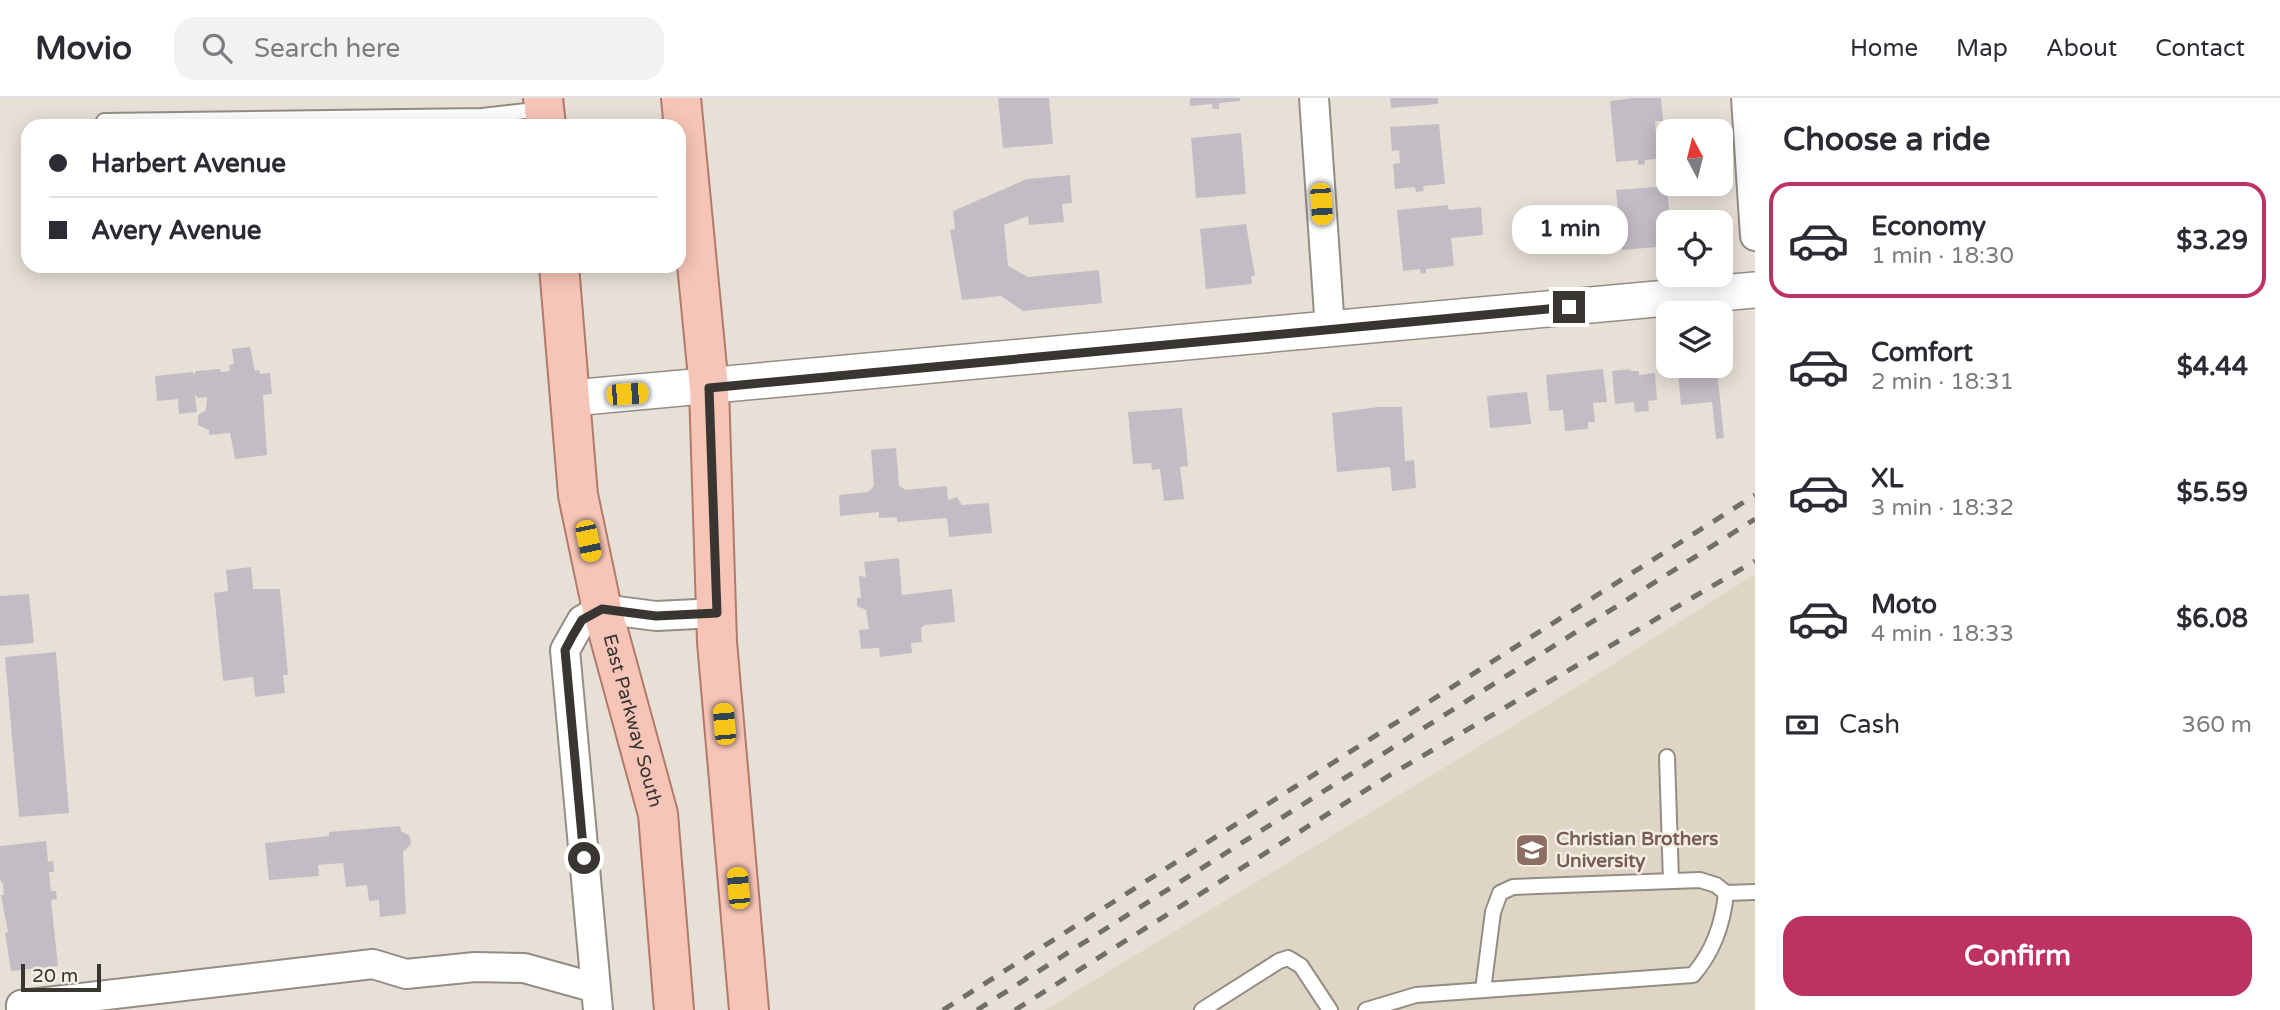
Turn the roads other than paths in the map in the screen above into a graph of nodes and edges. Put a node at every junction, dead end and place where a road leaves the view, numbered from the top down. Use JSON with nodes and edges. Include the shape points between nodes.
{"nodes":[{"id":1,"x":681,"y":98,"type":"edge"},
{"id":2,"x":1314,"y":98,"type":"edge"},
{"id":3,"x":1746,"y":98,"type":"edge"},
{"id":4,"x":544,"y":111,"type":"edge"},
{"id":5,"x":255,"y":119,"type":"edge"},
{"id":6,"x":683,"y":119,"type":"edge"},
{"id":7,"x":686,"y":150,"type":"edge"},
{"id":8,"x":1755,"y":236,"type":"edge"},
{"id":9,"x":560,"y":273,"type":"edge"},
{"id":10,"x":1755,"y":290,"type":"edge"},
{"id":11,"x":1330,"y":329,"type":"junction"},
{"id":12,"x":709,"y":388,"type":"junction"},
{"id":13,"x":572,"y":398,"type":"junction"},
{"id":14,"x":602,"y":609,"type":"junction"},
{"id":15,"x":717,"y":613,"type":"junction"},
{"id":16,"x":1667,"y":757,"type":"dead end"},
{"id":17,"x":1671,"y":881,"type":"junction"},
{"id":18,"x":1755,"y":892,"type":"edge"},
{"id":19,"x":1726,"y":893,"type":"junction"},
{"id":20,"x":1483,"y":990,"type":"junction"},
{"id":21,"x":597,"y":999,"type":"edge"},
{"id":22,"x":21,"y":1008,"type":"edge"},
{"id":23,"x":674,"y":1010,"type":"edge"},
{"id":24,"x":748,"y":1010,"type":"edge"},
{"id":25,"x":1202,"y":1010,"type":"edge"},
{"id":26,"x":1330,"y":1010,"type":"edge"},
{"id":27,"x":1366,"y":1010,"type":"edge"}],
"edges":[{"from":1,"to":6,"type":"main road"},
{"from":2,"to":11,"type":"street"},
{"from":3,"to":8,"type":"street"},
{"from":4,"to":5,"type":"lane"},
{"from":7,"to":12,"type":"main road"},
{"from":9,"to":13,"type":"main road","name":"East Parkway South"},
{"from":10,"to":11,"type":"street"},
{"from":11,"to":12,"type":"street"},
{"from":12,"to":13,"type":"street"},
{"from":12,"to":15,"type":"main road"},
{"from":13,"to":14,"type":"main road","name":"East Parkway South","via":[[578,495]]},
{"from":14,"to":15,"type":"street","via":[[656,616]]},
{"from":14,"to":21,"type":"street","via":[[582,620],[565,650]]},
{"from":14,"to":23,"type":"main road","name":"East Parkway South","via":[[658,814]]},
{"from":15,"to":24,"type":"main road"},
{"from":16,"to":17,"type":"lane"},
{"from":17,"to":19,"type":"lane","via":[[1700,880]]},
{"from":17,"to":20,"type":"lane","via":[[1513,887],[1500,893],[1493,912]]},
{"from":18,"to":19,"type":"lane"},
{"from":19,"to":20,"type":"lane","via":[[1723,916],[1706,960],[1693,975]]},
{"from":20,"to":27,"type":"lane","via":[[1416,995]]},
{"from":21,"to":22,"type":"street","via":[[523,968],[406,974],[373,964]]},
{"from":25,"to":26,"type":"lane","via":[[1288,958],[1301,966]]}]}
